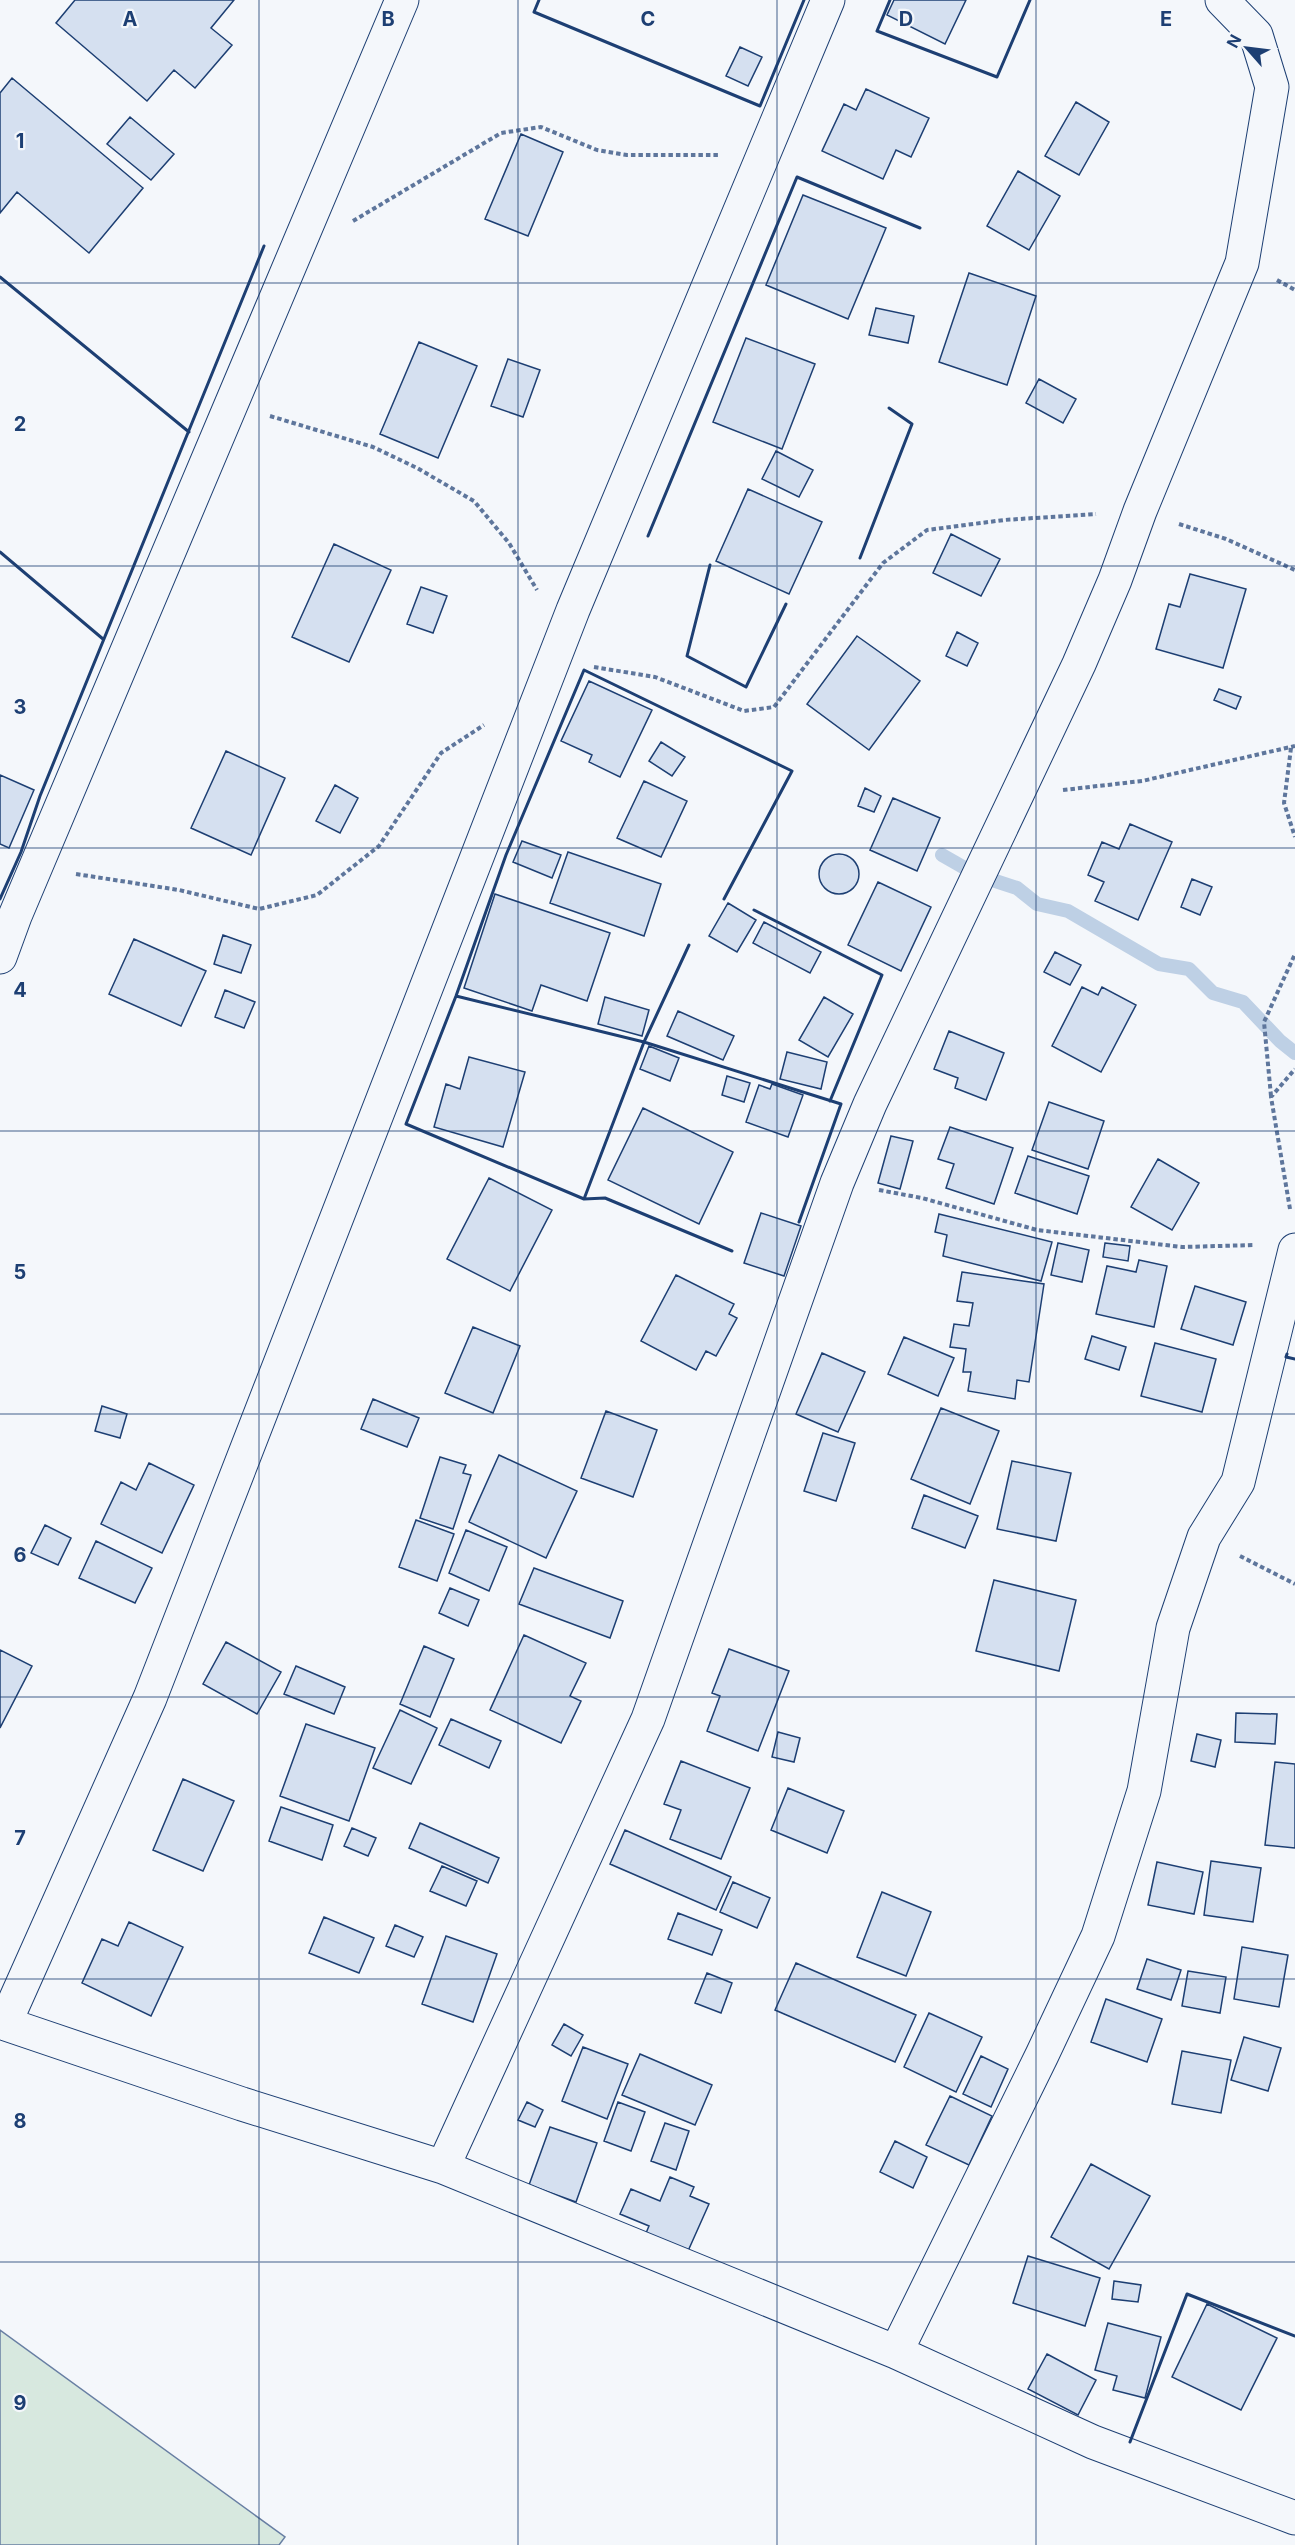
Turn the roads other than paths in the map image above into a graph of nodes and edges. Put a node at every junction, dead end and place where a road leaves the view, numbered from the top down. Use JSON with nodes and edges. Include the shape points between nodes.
{"nodes":[{"id":1,"x":402,"y":0,"type":"edge"},
{"id":2,"x":828,"y":0,"type":"edge"},
{"id":3,"x":1222,"y":0,"type":"edge"},
{"id":4,"x":0,"y":957,"type":"edge"},
{"id":5,"x":1295,"y":1250,"type":"edge"},
{"id":6,"x":2,"y":2023,"type":"edge"},
{"id":7,"x":443,"y":2167,"type":"junction"},
{"id":8,"x":896,"y":2352,"type":"junction"},
{"id":9,"x":1295,"y":2518,"type":"edge"}],
"edges":[{"from":1,"to":4,"type":"street"},
{"from":2,"to":6,"type":"street","via":[[573,610],[150,1698]]},
{"from":3,"to":7,"type":"street","via":[[1256,34],[1272,87],[1242,262],[1097,622],[837,1183],[648,1719]]},
{"from":5,"to":8,"type":"street","via":[[1238,1482],[1204,1537],[1173,1628],[1144,1791],[1098,1936]]},
{"from":6,"to":7,"type":"street"},
{"from":7,"to":8,"type":"street"},
{"from":8,"to":9,"type":"street","via":[[1094,2442]]}]}
